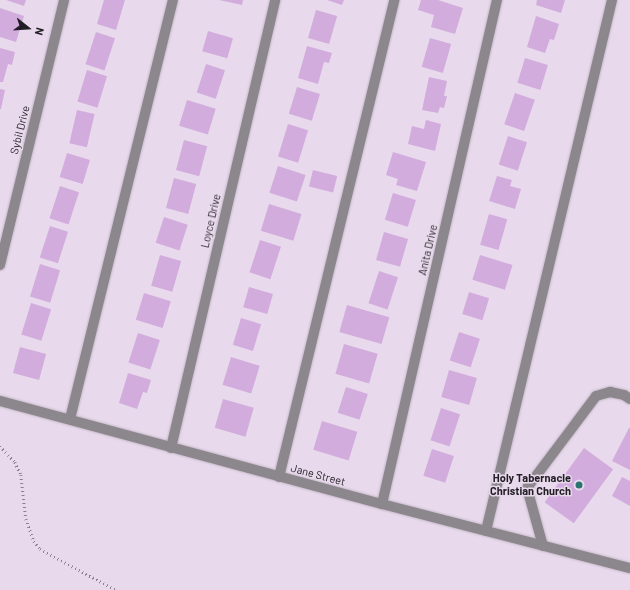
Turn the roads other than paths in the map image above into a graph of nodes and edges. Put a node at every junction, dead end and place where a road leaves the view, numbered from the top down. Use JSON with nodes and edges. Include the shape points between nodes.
{"nodes":[{"id":1,"x":64,"y":0,"type":"edge"},
{"id":2,"x":173,"y":0,"type":"edge"},
{"id":3,"x":276,"y":0,"type":"edge"},
{"id":4,"x":394,"y":0,"type":"edge"},
{"id":5,"x":497,"y":0,"type":"edge"},
{"id":6,"x":612,"y":0,"type":"edge"},
{"id":7,"x":0,"y":265,"type":"edge"},
{"id":8,"x":630,"y":399,"type":"edge"},
{"id":9,"x":0,"y":401,"type":"edge"},
{"id":10,"x":70,"y":419,"type":"junction"},
{"id":11,"x":171,"y":448,"type":"junction"},
{"id":12,"x":279,"y":477,"type":"junction"},
{"id":13,"x":382,"y":504,"type":"junction"},
{"id":14,"x":486,"y":531,"type":"junction"},
{"id":15,"x":543,"y":546,"type":"junction"},
{"id":16,"x":630,"y":568,"type":"edge"}],
"edges":[{"from":1,"to":7,"type":"street","name":"Sybil Drive"},
{"from":2,"to":10,"type":"street"},
{"from":3,"to":11,"type":"street","name":"Loyce Drive"},
{"from":4,"to":12,"type":"street"},
{"from":5,"to":13,"type":"street","name":"Anita Drive"},
{"from":6,"to":14,"type":"street"},
{"from":8,"to":15,"type":"street","via":[[610,392],[596,396],[527,488]]},
{"from":9,"to":10,"type":"street","name":"Jane Street"},
{"from":10,"to":11,"type":"street","name":"Jane Street"},
{"from":11,"to":12,"type":"street","name":"Jane Street"},
{"from":12,"to":13,"type":"street","name":"Jane Street"},
{"from":13,"to":14,"type":"street","name":"Jane Street"},
{"from":14,"to":15,"type":"street","name":"Jane Street"},
{"from":15,"to":16,"type":"street","name":"Jane Street"}]}
